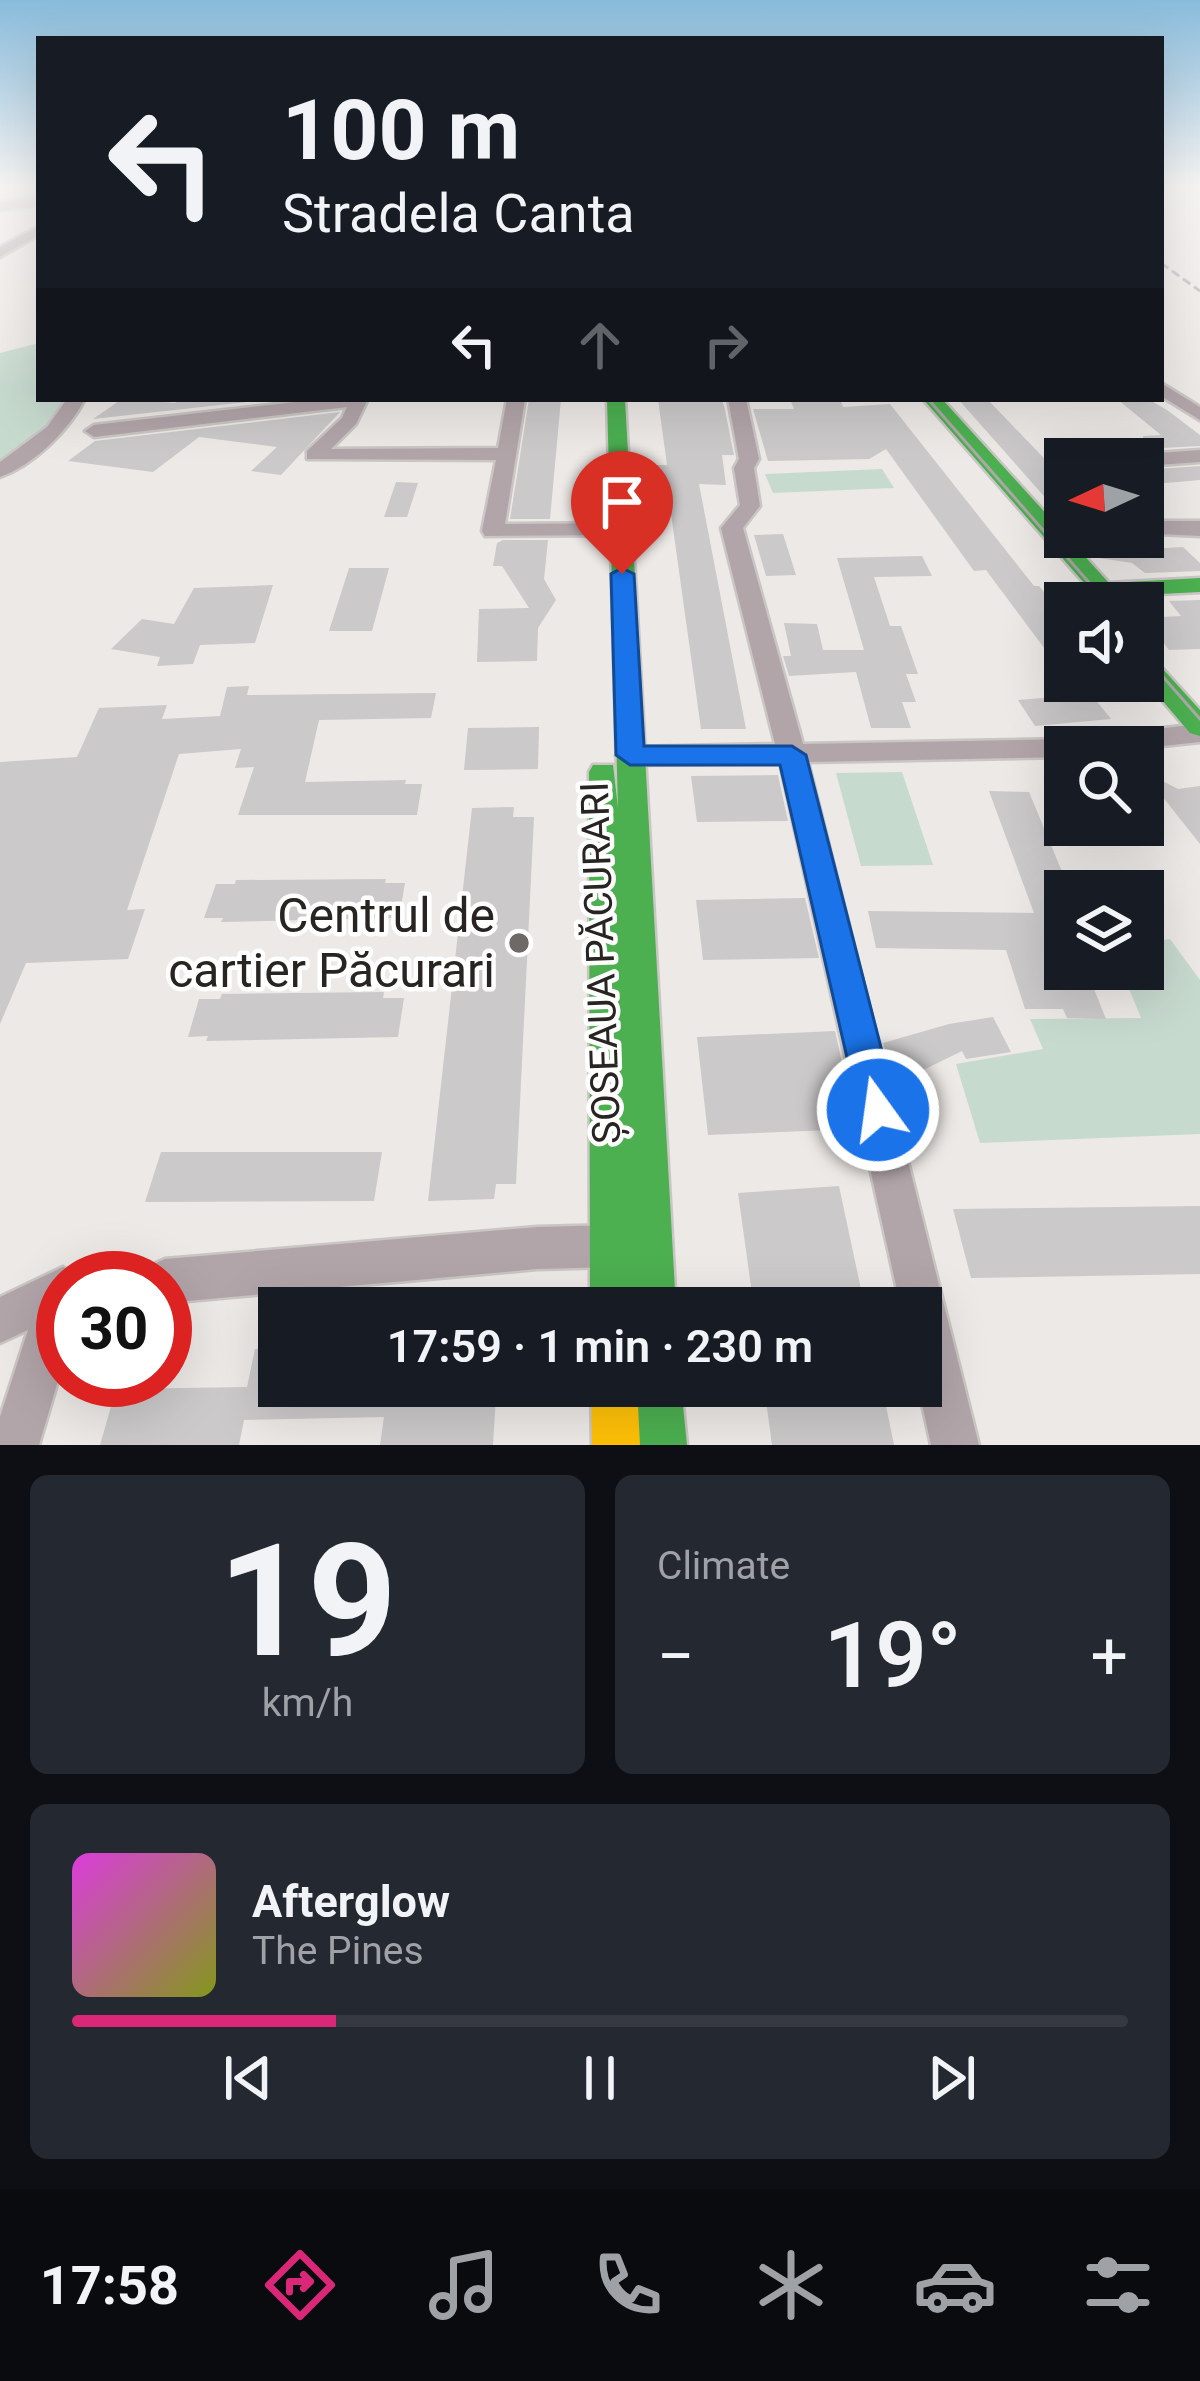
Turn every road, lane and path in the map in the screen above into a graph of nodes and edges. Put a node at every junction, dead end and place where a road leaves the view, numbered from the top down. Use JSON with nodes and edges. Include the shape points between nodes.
{"nodes":[{"id":1,"x":1164,"y":390,"type":"edge"},
{"id":2,"x":75,"y":402,"type":"edge"},
{"id":3,"x":223,"y":402,"type":"edge"},
{"id":4,"x":334,"y":402,"type":"edge"},
{"id":5,"x":357,"y":402,"type":"edge"},
{"id":6,"x":515,"y":402,"type":"edge"},
{"id":7,"x":599,"y":402,"type":"edge"},
{"id":8,"x":616,"y":402,"type":"edge"},
{"id":9,"x":738,"y":402,"type":"edge"},
{"id":10,"x":918,"y":402,"type":"edge"},
{"id":11,"x":934,"y":402,"type":"edge"},
{"id":12,"x":1200,"y":416,"type":"edge"},
{"id":13,"x":204,"y":418,"type":"junction"},
{"id":14,"x":94,"y":431,"type":"dead end"},
{"id":15,"x":505,"y":454,"type":"junction"},
{"id":16,"x":1200,"y":456,"type":"edge"},
{"id":17,"x":1164,"y":459,"type":"edge"},
{"id":18,"x":0,"y":470,"type":"edge"},
{"id":19,"x":1164,"y":528,"type":"edge"},
{"id":20,"x":611,"y":530,"type":"junction"},
{"id":21,"x":1200,"y":530,"type":"edge"},
{"id":22,"x":1083,"y":582,"type":"edge"},
{"id":23,"x":1084,"y":582,"type":"edge"},
{"id":24,"x":1200,"y":585,"type":"edge"},
{"id":25,"x":1164,"y":589,"type":"edge"},
{"id":26,"x":1164,"y":658,"type":"edge"},
{"id":27,"x":1164,"y":687,"type":"edge"},
{"id":28,"x":1200,"y":698,"type":"edge"},
{"id":29,"x":1200,"y":730,"type":"edge"},
{"id":30,"x":1164,"y":735,"type":"edge"},
{"id":31,"x":1044,"y":748,"type":"edge"},
{"id":32,"x":630,"y":755,"type":"junction"},
{"id":33,"x":792,"y":755,"type":"junction"},
{"id":34,"x":631,"y":1246,"type":"junction"},
{"id":35,"x":192,"y":1279,"type":"edge"},
{"id":36,"x":618,"y":1287,"type":"edge"},
{"id":37,"x":646,"y":1287,"type":"edge"},
{"id":38,"x":36,"y":1303,"type":"edge"},
{"id":39,"x":0,"y":1321,"type":"edge"},
{"id":40,"x":36,"y":1377,"type":"edge"},
{"id":41,"x":615,"y":1407,"type":"edge"},
{"id":42,"x":660,"y":1407,"type":"edge"},
{"id":43,"x":15,"y":1445,"type":"edge"},
{"id":44,"x":616,"y":1445,"type":"edge"},
{"id":45,"x":663,"y":1445,"type":"edge"},
{"id":46,"x":955,"y":1445,"type":"edge"}],
"edges":[{"from":1,"to":12,"type":"street"},
{"from":2,"to":18,"type":"street","via":[[47,437]]},
{"from":3,"to":13,"type":"street"},
{"from":4,"to":13,"type":"street"},
{"from":5,"to":15,"type":"street","via":[[350,420],[314,454]]},
{"from":6,"to":15,"type":"street"},
{"from":7,"to":20,"type":"main road","name":"ȘOSEAUA PĂCURARI"},
{"from":8,"to":20,"type":"main road","name":"ȘOSEAUA PĂCURARI"},
{"from":9,"to":33,"type":"street","via":[[750,506],[732,528]]},
{"from":10,"to":22,"type":"main road"},
{"from":11,"to":23,"type":"main road"},
{"from":13,"to":14,"type":"street"},
{"from":15,"to":20,"type":"street","via":[[494,531]]},
{"from":16,"to":17,"type":"street"},
{"from":19,"to":21,"type":"street"},
{"from":20,"to":32,"type":"main road","name":"ȘOSEAUA PĂCURARI"},
{"from":20,"to":34,"type":"main road","name":"ȘOSEAUA PĂCURARI"},
{"from":24,"to":25,"type":"main road"},
{"from":26,"to":28,"type":"main road"},
{"from":27,"to":29,"type":"main road"},
{"from":29,"to":30,"type":"street"},
{"from":31,"to":33,"type":"street"},
{"from":32,"to":33,"type":"street"},
{"from":32,"to":34,"type":"main road","name":"ȘOSEAUA PĂCURARI"},
{"from":33,"to":46,"type":"street"},
{"from":34,"to":35,"type":"street"},
{"from":34,"to":36,"type":"main road","name":"ȘOSEAUA PĂCURARI"},
{"from":34,"to":37,"type":"main road","name":"ȘOSEAUA PĂCURARI"},
{"from":38,"to":39,"type":"street"},
{"from":40,"to":43,"type":"street"},
{"from":41,"to":44,"type":"main road"},
{"from":42,"to":45,"type":"main road"}]}
